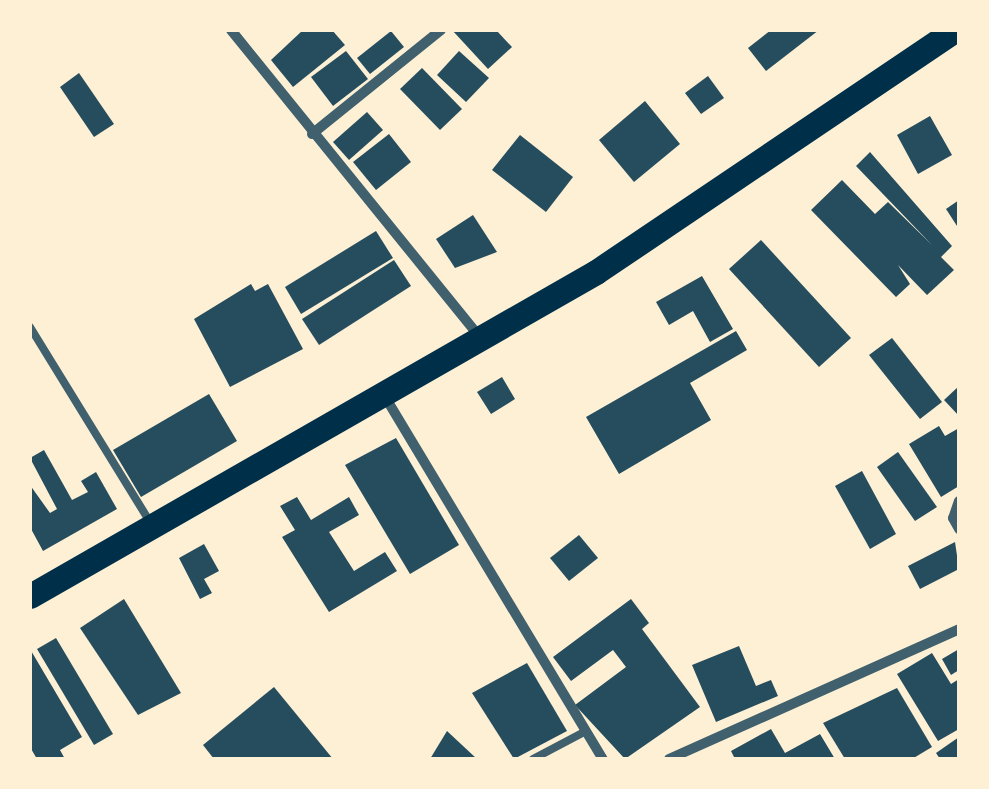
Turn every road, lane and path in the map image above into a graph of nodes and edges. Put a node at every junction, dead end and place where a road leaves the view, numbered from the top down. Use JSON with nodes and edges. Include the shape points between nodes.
{"nodes":[{"id":1,"x":231,"y":30,"type":"edge"},
{"id":2,"x":441,"y":30,"type":"edge"},
{"id":3,"x":949,"y":32,"type":"edge"},
{"id":4,"x":312,"y":134,"type":"junction"},
{"id":5,"x":30,"y":328,"type":"edge"},
{"id":6,"x":481,"y":340,"type":"junction"},
{"id":7,"x":383,"y":394,"type":"junction"},
{"id":8,"x":959,"y":501,"type":"edge"},
{"id":9,"x":152,"y":526,"type":"junction"},
{"id":10,"x":959,"y":529,"type":"edge"},
{"id":11,"x":30,"y":596,"type":"edge"},
{"id":12,"x":959,"y":629,"type":"edge"},
{"id":13,"x":586,"y":731,"type":"junction"},
{"id":14,"x":533,"y":759,"type":"edge"},
{"id":15,"x":603,"y":759,"type":"edge"},
{"id":16,"x":669,"y":759,"type":"edge"}],
"edges":[{"from":1,"to":4,"type":"street"},
{"from":2,"to":4,"type":"street"},
{"from":3,"to":6,"type":"highway","via":[[682,219]]},
{"from":4,"to":6,"type":"street"},
{"from":5,"to":9,"type":"lane"},
{"from":6,"to":7,"type":"highway"},
{"from":7,"to":9,"type":"highway"},
{"from":7,"to":13,"type":"street"},
{"from":8,"to":10,"type":"street"},
{"from":9,"to":11,"type":"highway"},
{"from":12,"to":16,"type":"street"},
{"from":13,"to":14,"type":"lane"},
{"from":13,"to":15,"type":"street"}]}
